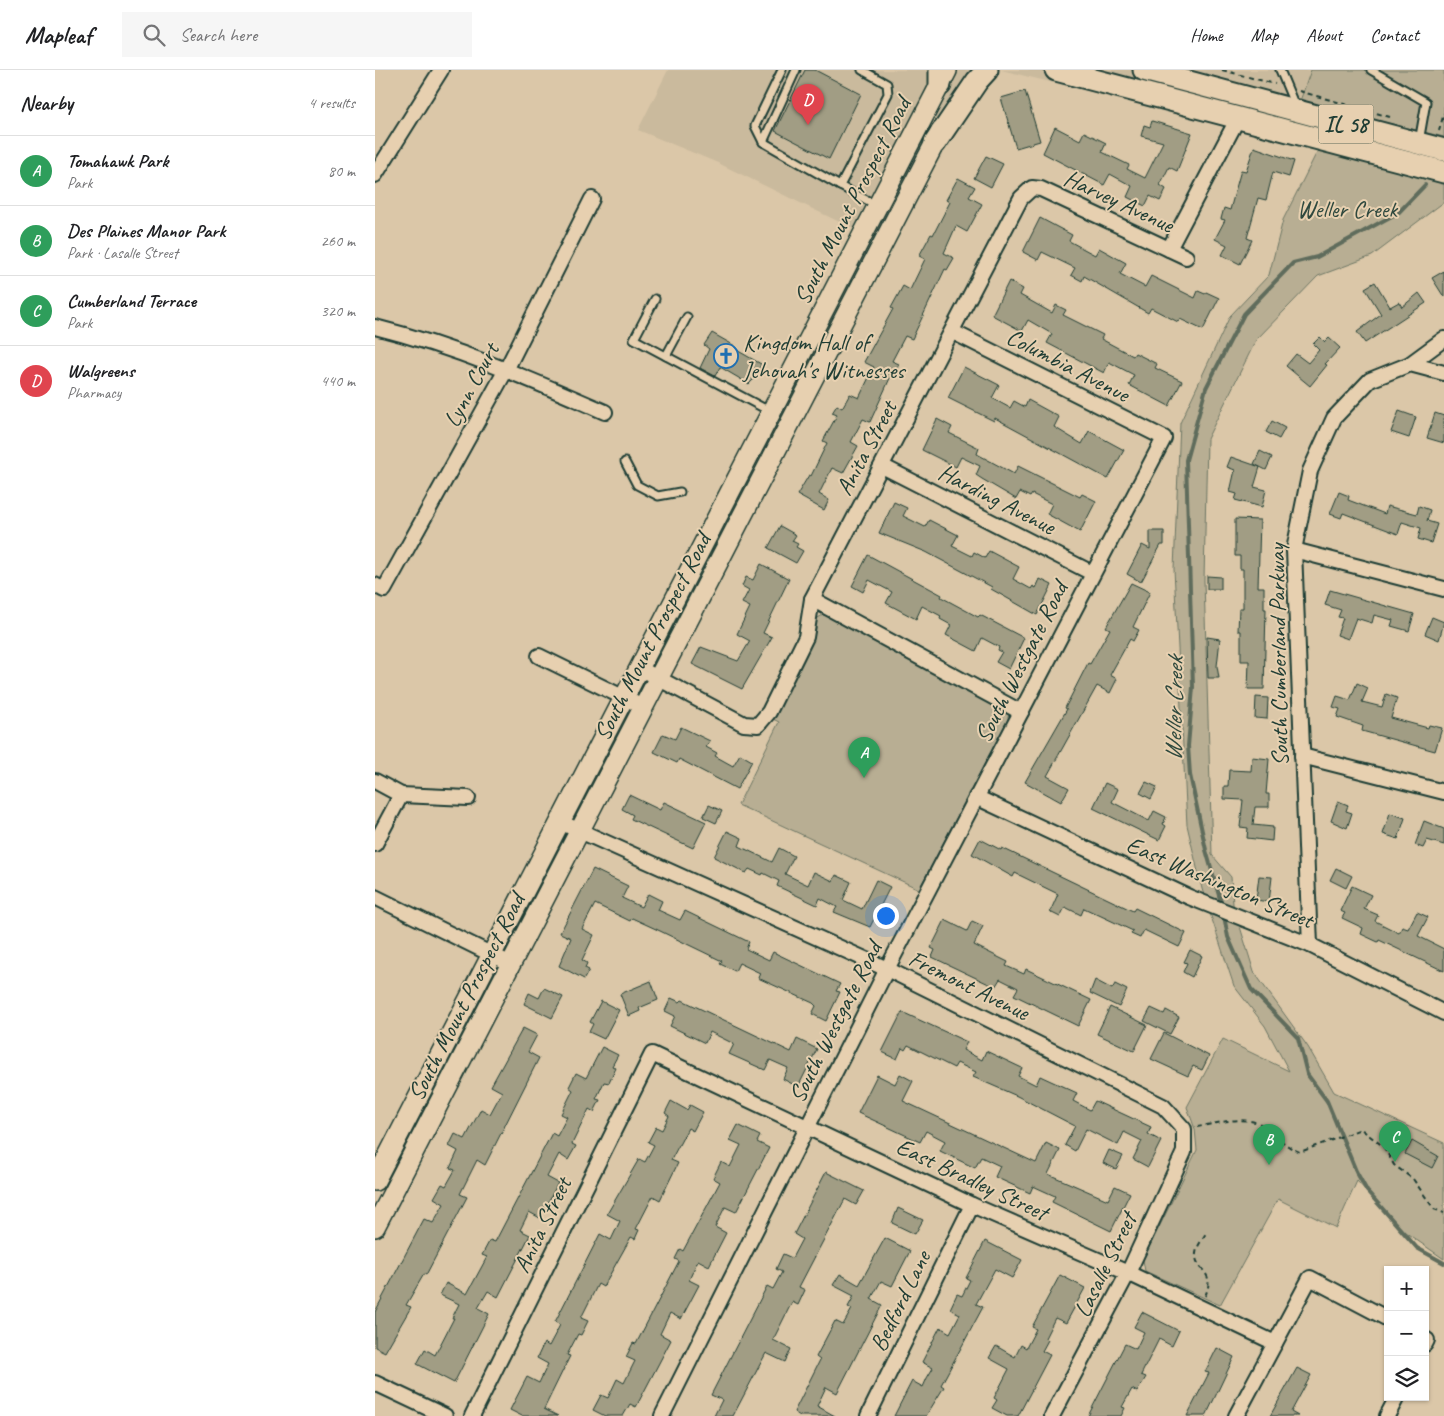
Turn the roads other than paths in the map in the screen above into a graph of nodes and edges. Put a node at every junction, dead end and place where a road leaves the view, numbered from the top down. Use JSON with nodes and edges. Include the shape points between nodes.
{"nodes":[{"id":1,"x":441,"y":70,"type":"edge"},
{"id":2,"x":782,"y":70,"type":"edge"},
{"id":3,"x":796,"y":70,"type":"edge"},
{"id":4,"x":862,"y":70,"type":"edge"},
{"id":5,"x":973,"y":70,"type":"edge"},
{"id":6,"x":987,"y":70,"type":"edge"},
{"id":7,"x":1056,"y":70,"type":"edge"},
{"id":8,"x":1144,"y":70,"type":"edge"},
{"id":9,"x":1281,"y":70,"type":"edge"},
{"id":10,"x":1371,"y":70,"type":"edge"},
{"id":11,"x":942,"y":75,"type":"edge"},
{"id":12,"x":1297,"y":111,"type":"junction"},
{"id":13,"x":1238,"y":118,"type":"junction"},
{"id":14,"x":1441,"y":140,"type":"edge"},
{"id":15,"x":763,"y":142,"type":"junction"},
{"id":16,"x":935,"y":143,"type":"junction"},
{"id":17,"x":1416,"y":154,"type":"junction"},
{"id":18,"x":1444,"y":172,"type":"edge"},
{"id":19,"x":375,"y":175,"type":"edge"},
{"id":20,"x":840,"y":186,"type":"junction"},
{"id":21,"x":1032,"y":188,"type":"joint"},
{"id":22,"x":592,"y":199,"type":"dead end"},
{"id":23,"x":878,"y":206,"type":"junction"},
{"id":24,"x":1169,"y":249,"type":"junction"},
{"id":25,"x":1186,"y":257,"type":"dead end"},
{"id":26,"x":655,"y":299,"type":"dead end"},
{"id":27,"x":687,"y":317,"type":"dead end"},
{"id":28,"x":375,"y":327,"type":"edge"},
{"id":29,"x":953,"y":332,"type":"junction"},
{"id":30,"x":1444,"y":339,"type":"edge"},
{"id":31,"x":666,"y":356,"type":"junction"},
{"id":32,"x":1410,"y":364,"type":"junction"},
{"id":33,"x":507,"y":368,"type":"junction"},
{"id":34,"x":1444,"y":373,"type":"edge"},
{"id":35,"x":605,"y":412,"type":"dead end"},
{"id":36,"x":771,"y":413,"type":"junction"},
{"id":37,"x":1164,"y":438,"type":"joint"},
{"id":38,"x":625,"y":462,"type":"dead end"},
{"id":39,"x":882,"y":466,"type":"junction"},
{"id":40,"x":679,"y":492,"type":"dead end"},
{"id":41,"x":1295,"y":550,"type":"junction"},
{"id":42,"x":1092,"y":573,"type":"junction"},
{"id":43,"x":380,"y":588,"type":"edge"},
{"id":44,"x":1444,"y":589,"type":"edge"},
{"id":45,"x":812,"y":599,"type":"junction"},
{"id":46,"x":539,"y":656,"type":"dead end"},
{"id":47,"x":639,"y":668,"type":"junction"},
{"id":48,"x":658,"y":678,"type":"junction"},
{"id":49,"x":624,"y":697,"type":"junction"},
{"id":50,"x":643,"y":707,"type":"junction"},
{"id":51,"x":1021,"y":712,"type":"junction"},
{"id":52,"x":1302,"y":756,"type":"junction"},
{"id":53,"x":375,"y":781,"type":"edge"},
{"id":54,"x":1444,"y":792,"type":"edge"},
{"id":55,"x":401,"y":795,"type":"junction"},
{"id":56,"x":976,"y":797,"type":"junction"},
{"id":57,"x":468,"y":798,"type":"dead end"},
{"id":58,"x":559,"y":822,"type":"junction"},
{"id":59,"x":580,"y":831,"type":"junction"},
{"id":60,"x":375,"y":844,"type":"edge"},
{"id":61,"x":375,"y":897,"type":"edge"},
{"id":62,"x":1310,"y":945,"type":"junction"},
{"id":63,"x":491,"y":954,"type":"junction"},
{"id":64,"x":511,"y":964,"type":"junction"},
{"id":65,"x":887,"y":970,"type":"junction"},
{"id":66,"x":1444,"y":1013,"type":"edge"},
{"id":67,"x":652,"y":1054,"type":"joint"},
{"id":68,"x":807,"y":1127,"type":"junction"},
{"id":69,"x":1184,"y":1129,"type":"joint"},
{"id":70,"x":375,"y":1181,"type":"edge"},
{"id":71,"x":972,"y":1205,"type":"junction"},
{"id":72,"x":375,"y":1227,"type":"edge"},
{"id":73,"x":1128,"y":1273,"type":"junction"},
{"id":74,"x":1384,"y":1317,"type":"edge"},
{"id":75,"x":1275,"y":1343,"type":"junction"},
{"id":76,"x":375,"y":1383,"type":"edge"},
{"id":77,"x":1395,"y":1401,"type":"edge"},
{"id":78,"x":445,"y":1416,"type":"edge"},
{"id":79,"x":472,"y":1416,"type":"edge"},
{"id":80,"x":662,"y":1416,"type":"edge"},
{"id":81,"x":868,"y":1416,"type":"edge"},
{"id":82,"x":1052,"y":1416,"type":"edge"},
{"id":83,"x":1237,"y":1416,"type":"edge"},
{"id":84,"x":1387,"y":1416,"type":"edge"}],
"edges":[{"from":1,"to":19,"type":"street"},
{"from":2,"to":15,"type":"lane","via":[[755,126]]},
{"from":3,"to":15,"type":"lane"},
{"from":4,"to":20,"type":"lane","via":[[887,84],[888,94]]},
{"from":5,"to":16,"type":"main road","name":"South Mount Prospect Road"},
{"from":6,"to":16,"type":"main road"},
{"from":7,"to":13,"type":"main road","number":"IL 58"},
{"from":8,"to":12,"type":"main road","number":"IL 58"},
{"from":9,"to":12,"type":"lane"},
{"from":10,"to":17,"type":"lane","via":[[1426,102]]},
{"from":11,"to":23,"type":"main road","name":"South Mount Prospect Road"},
{"from":12,"to":17,"type":"main road","number":"IL 58"},
{"from":13,"to":17,"type":"main road","number":"IL 58"},
{"from":13,"to":24,"type":"street"},
{"from":14,"to":17,"type":"main road","number":"IL 58"},
{"from":15,"to":20,"type":"lane"},
{"from":16,"to":48,"type":"main road","name":"South Mount Prospect Road"},
{"from":17,"to":18,"type":"main road","number":"IL 58"},
{"from":20,"to":23,"type":"lane"},
{"from":21,"to":24,"type":"street","name":"Harvey Avenue","via":[[1041,189]]},
{"from":21,"to":29,"type":"street","name":"Anita Street","via":[[1021,198]]},
{"from":22,"to":33,"type":"street","name":"Lynn Court"},
{"from":23,"to":36,"type":"main road","name":"South Mount Prospect Road"},
{"from":24,"to":25,"type":"street","name":"Harvey Avenue"},
{"from":26,"to":31,"type":"lane","via":[[633,339]]},
{"from":27,"to":31,"type":"lane"},
{"from":28,"to":33,"type":"street"},
{"from":29,"to":37,"type":"street","name":"Columbia Avenue"},
{"from":29,"to":39,"type":"street","name":"Anita Street"},
{"from":30,"to":32,"type":"street","name":"South Cumberland Parkway"},
{"from":31,"to":36,"type":"lane"},
{"from":32,"to":34,"type":"street"},
{"from":32,"to":41,"type":"street","name":"South Cumberland Parkway","via":[[1370,380],[1334,418],[1309,471]]},
{"from":33,"to":35,"type":"street"},
{"from":33,"to":43,"type":"street","name":"Lynn Court"},
{"from":36,"to":47,"type":"main road","name":"South Mount Prospect Road"},
{"from":37,"to":42,"type":"street","name":"South Westgate Road"},
{"from":38,"to":40,"type":"lane","via":[[637,485],[658,496]]},
{"from":39,"to":42,"type":"street","name":"Harding Avenue"},
{"from":39,"to":45,"type":"street","name":"Anita Street"},
{"from":41,"to":44,"type":"street"},
{"from":41,"to":52,"type":"street","name":"South Cumberland Parkway"},
{"from":42,"to":51,"type":"street","name":"South Westgate Road"},
{"from":45,"to":48,"type":"street","name":"Anita Street","via":[[806,637],[769,712],[758,725],[744,724]]},
{"from":45,"to":51,"type":"street"},
{"from":46,"to":49,"type":"street"},
{"from":47,"to":48,"type":"street"},
{"from":47,"to":49,"type":"main road","name":"South Mount Prospect Road"},
{"from":48,"to":50,"type":"main road","name":"South Mount Prospect Road"},
{"from":49,"to":50,"type":"street"},
{"from":49,"to":58,"type":"main road","name":"South Mount Prospect Road"},
{"from":50,"to":59,"type":"main road","name":"South Mount Prospect Road"},
{"from":51,"to":56,"type":"street","name":"South Westgate Road"},
{"from":52,"to":54,"type":"street"},
{"from":52,"to":62,"type":"street","name":"South Cumberland Parkway"},
{"from":53,"to":55,"type":"street"},
{"from":55,"to":57,"type":"street"},
{"from":55,"to":60,"type":"street"},
{"from":56,"to":62,"type":"street","name":"East Washington Street","via":[[1189,897]]},
{"from":56,"to":65,"type":"street","name":"South Westgate Road"},
{"from":58,"to":59,"type":"street","name":"Fremont Avenue"},
{"from":58,"to":63,"type":"main road","name":"South Mount Prospect Road"},
{"from":59,"to":64,"type":"main road","name":"South Mount Prospect Road"},
{"from":59,"to":65,"type":"street","name":"Fremont Avenue"},
{"from":61,"to":63,"type":"street"},
{"from":62,"to":66,"type":"street","name":"East Washington Street"},
{"from":63,"to":64,"type":"street"},
{"from":63,"to":70,"type":"main road","name":"South Mount Prospect Road"},
{"from":64,"to":72,"type":"main road","name":"South Mount Prospect Road"},
{"from":65,"to":68,"type":"street","name":"South Westgate Road"},
{"from":65,"to":69,"type":"street","name":"Fremont Avenue","via":[[1163,1106]]},
{"from":67,"to":68,"type":"street","name":"East Bradley Street"},
{"from":67,"to":79,"type":"street","name":"Anita Street"},
{"from":68,"to":71,"type":"street","name":"East Bradley Street"},
{"from":68,"to":80,"type":"street","name":"South Westgate Road"},
{"from":69,"to":73,"type":"street","name":"Lasalle Street","via":[[1184,1152]]},
{"from":71,"to":73,"type":"street","name":"East Bradley Street"},
{"from":71,"to":81,"type":"street","name":"Bedford Lane"},
{"from":73,"to":75,"type":"street","name":"East Bradley Street"},
{"from":73,"to":82,"type":"street","name":"Lasalle Street"},
{"from":74,"to":75,"type":"street","via":[[1310,1278]]},
{"from":75,"to":83,"type":"street"},
{"from":76,"to":78,"type":"street"},
{"from":77,"to":84,"type":"street"}]}
